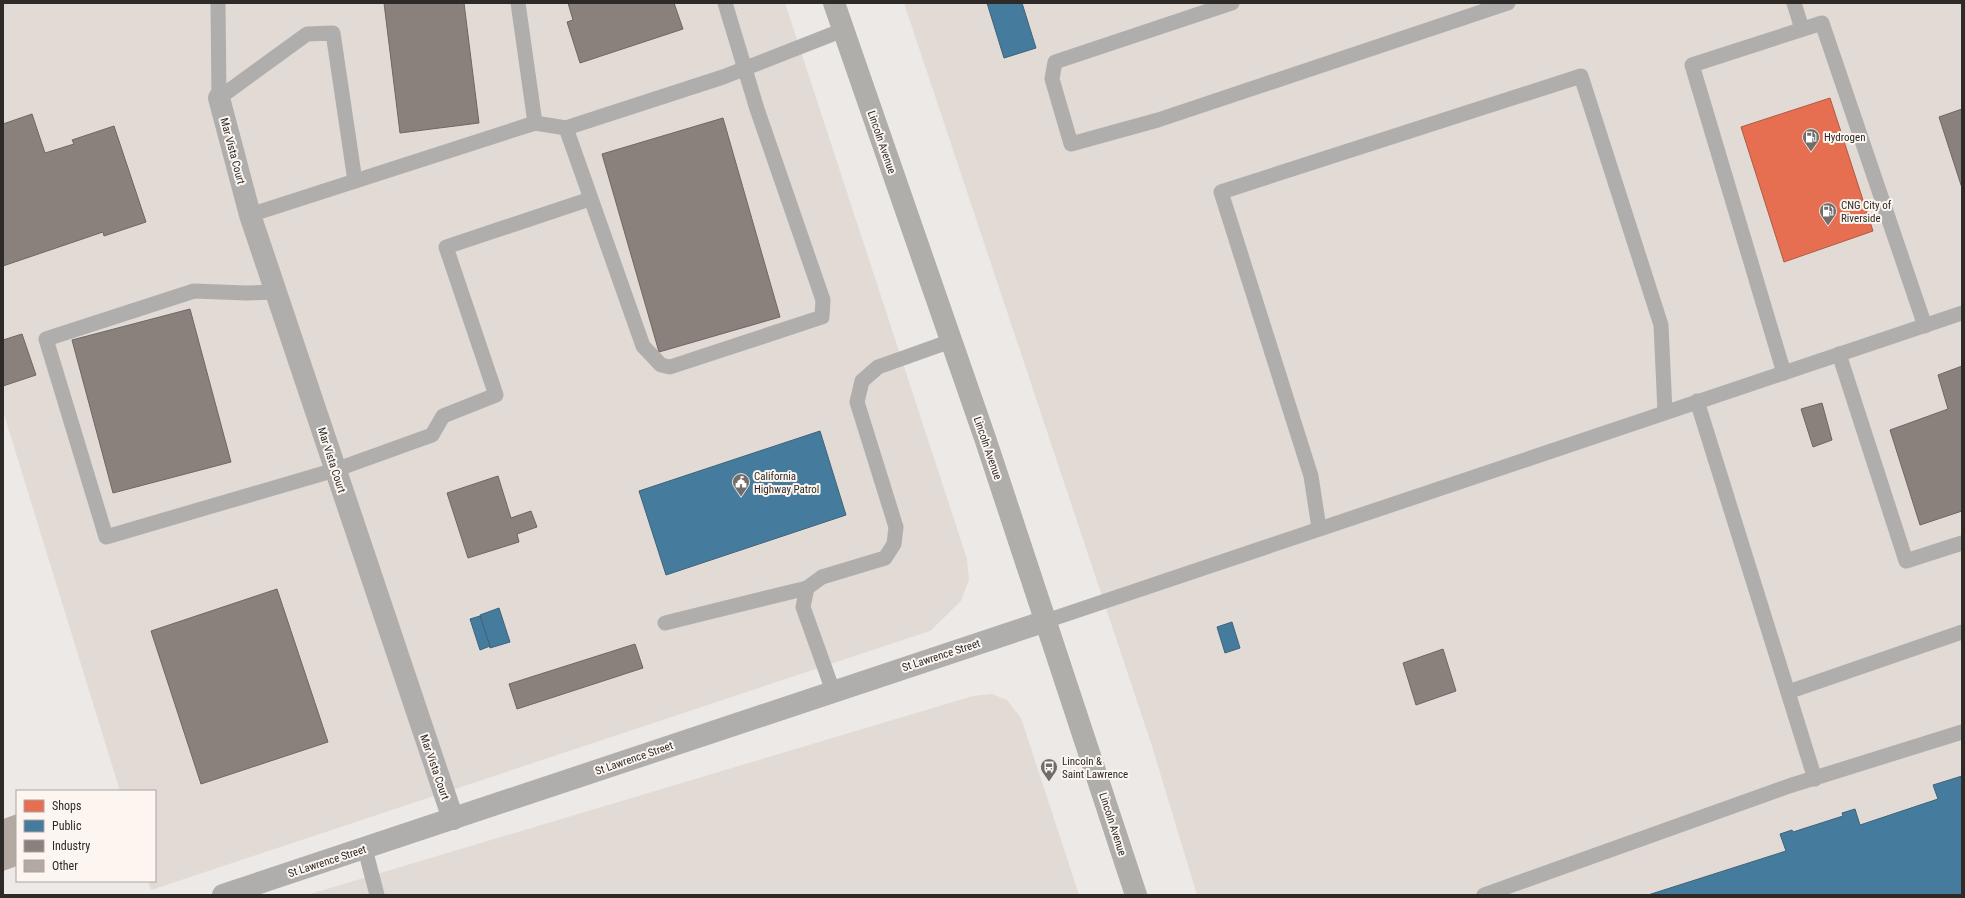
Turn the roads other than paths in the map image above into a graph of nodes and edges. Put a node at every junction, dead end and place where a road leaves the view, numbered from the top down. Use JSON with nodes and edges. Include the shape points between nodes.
{"nodes":[{"id":1,"x":218,"y":3,"type":"edge"},
{"id":2,"x":518,"y":3,"type":"edge"},
{"id":3,"x":725,"y":3,"type":"edge"},
{"id":4,"x":834,"y":3,"type":"edge"},
{"id":5,"x":1232,"y":3,"type":"edge"},
{"id":6,"x":1508,"y":3,"type":"edge"},
{"id":7,"x":1794,"y":3,"type":"edge"},
{"id":8,"x":1802,"y":29,"type":"junction"},
{"id":9,"x":843,"y":30,"type":"junction"},
{"id":10,"x":746,"y":68,"type":"junction"},
{"id":11,"x":219,"y":98,"type":"junction"},
{"id":12,"x":535,"y":123,"type":"junction"},
{"id":13,"x":566,"y":128,"type":"junction"},
{"id":14,"x":355,"y":181,"type":"junction"},
{"id":15,"x":590,"y":199,"type":"junction"},
{"id":16,"x":250,"y":215,"type":"junction"},
{"id":17,"x":276,"y":292,"type":"junction"},
{"id":18,"x":1962,"y":313,"type":"edge"},
{"id":19,"x":1925,"y":326,"type":"junction"},
{"id":20,"x":951,"y":341,"type":"junction"},
{"id":21,"x":1839,"y":354,"type":"junction"},
{"id":22,"x":1784,"y":373,"type":"junction"},
{"id":23,"x":1697,"y":401,"type":"junction"},
{"id":24,"x":1665,"y":412,"type":"junction"},
{"id":25,"x":335,"y":470,"type":"junction"},
{"id":26,"x":1319,"y":528,"type":"junction"},
{"id":27,"x":1962,"y":544,"type":"edge"},
{"id":28,"x":807,"y":588,"type":"junction"},
{"id":29,"x":1046,"y":621,"type":"junction"},
{"id":30,"x":665,"y":623,"type":"dead end"},
{"id":31,"x":1962,"y":632,"type":"edge"},
{"id":32,"x":833,"y":691,"type":"junction"},
{"id":33,"x":1788,"y":692,"type":"junction"},
{"id":34,"x":1962,"y":732,"type":"edge"},
{"id":35,"x":1815,"y":779,"type":"junction"},
{"id":36,"x":453,"y":819,"type":"junction"},
{"id":37,"x":365,"y":849,"type":"junction"},
{"id":38,"x":223,"y":895,"type":"edge"},
{"id":39,"x":377,"y":895,"type":"edge"},
{"id":40,"x":1136,"y":895,"type":"edge"},
{"id":41,"x":1484,"y":895,"type":"edge"}],
"edges":[{"from":1,"to":11,"type":"lane"},
{"from":2,"to":12,"type":"lane"},
{"from":3,"to":10,"type":"lane"},
{"from":4,"to":9,"type":"street","name":"Lincoln Avenue"},
{"from":5,"to":6,"type":"lane","via":[[1055,62],[1052,79],[1071,144],[1158,120]]},
{"from":7,"to":8,"type":"lane"},
{"from":8,"to":19,"type":"lane","via":[[1822,22]]},
{"from":8,"to":22,"type":"lane","via":[[1692,65]]},
{"from":9,"to":10,"type":"lane"},
{"from":9,"to":20,"type":"street","name":"Lincoln Avenue"},
{"from":10,"to":13,"type":"lane"},
{"from":10,"to":15,"type":"lane","via":[[757,109],[823,300],[822,317],[670,366],[660,365],[643,346]]},
{"from":11,"to":14,"type":"lane","via":[[307,34],[333,33]]},
{"from":11,"to":16,"type":"street","name":"Mar Vista Court"},
{"from":12,"to":13,"type":"lane"},
{"from":12,"to":14,"type":"lane"},
{"from":13,"to":15,"type":"lane"},
{"from":14,"to":16,"type":"lane"},
{"from":15,"to":25,"type":"lane","via":[[446,247],[496,394],[443,416],[432,435]]},
{"from":16,"to":17,"type":"street","name":"Mar Vista Court"},
{"from":17,"to":25,"type":"street","name":"Mar Vista Court"},
{"from":17,"to":25,"type":"lane","via":[[194,291],[46,340],[106,537]]},
{"from":18,"to":19,"type":"lane"},
{"from":19,"to":21,"type":"lane"},
{"from":20,"to":28,"type":"lane","via":[[878,367],[862,381],[857,402],[896,527],[894,544],[885,558],[822,577]]},
{"from":20,"to":29,"type":"street","name":"Lincoln Avenue"},
{"from":21,"to":22,"type":"lane"},
{"from":21,"to":27,"type":"lane","via":[[1906,561]]},
{"from":22,"to":23,"type":"lane"},
{"from":23,"to":24,"type":"lane"},
{"from":23,"to":33,"type":"lane"},
{"from":24,"to":26,"type":"lane"},
{"from":24,"to":26,"type":"lane","via":[[1661,325],[1581,76],[1221,192],[1311,476]]},
{"from":25,"to":36,"type":"street","name":"Mar Vista Court"},
{"from":26,"to":29,"type":"lane"},
{"from":28,"to":30,"type":"lane"},
{"from":28,"to":32,"type":"lane","via":[[803,607]]},
{"from":29,"to":32,"type":"street","name":"St Lawrence Street"},
{"from":29,"to":40,"type":"street","name":"Lincoln Avenue"},
{"from":31,"to":33,"type":"lane"},
{"from":32,"to":36,"type":"street","name":"St Lawrence Street"},
{"from":33,"to":35,"type":"lane"},
{"from":34,"to":35,"type":"lane"},
{"from":35,"to":41,"type":"lane","via":[[1781,788]]},
{"from":36,"to":37,"type":"street","name":"St Lawrence Street"},
{"from":37,"to":38,"type":"street","name":"St Lawrence Street"},
{"from":37,"to":39,"type":"lane"}]}
